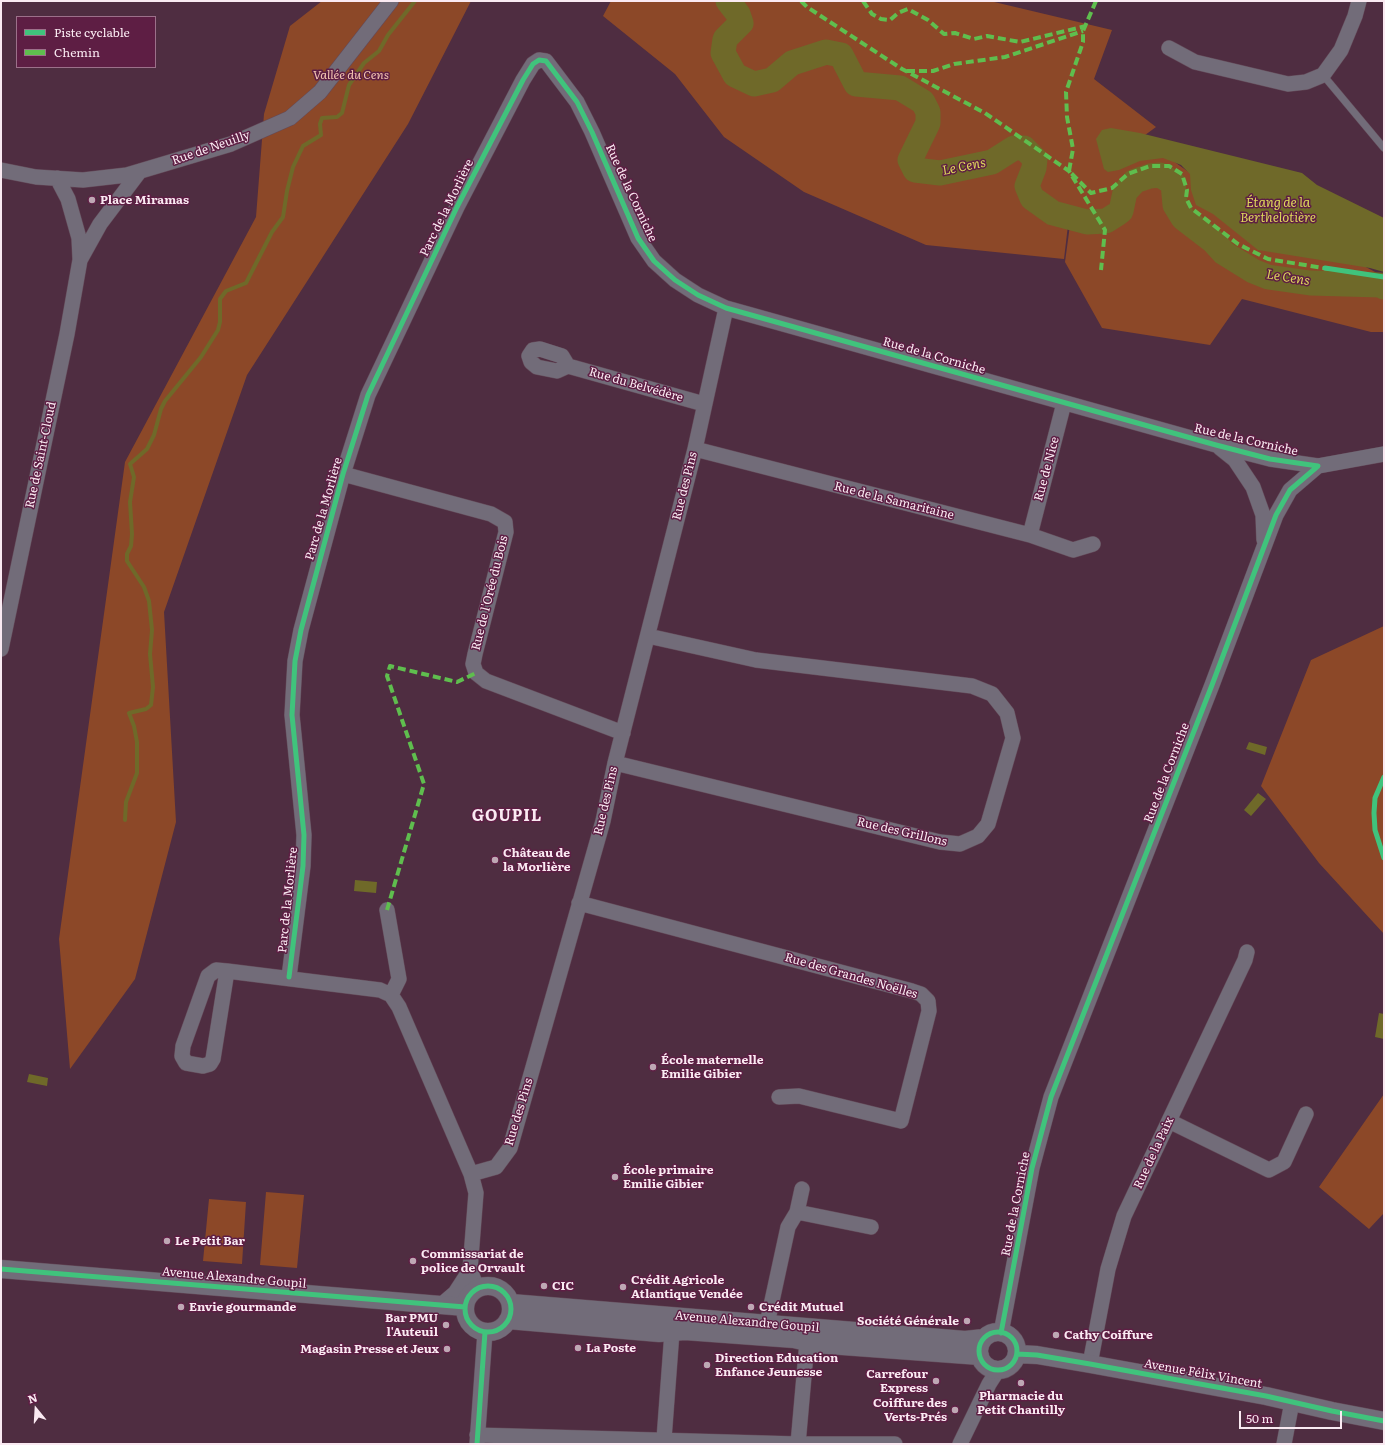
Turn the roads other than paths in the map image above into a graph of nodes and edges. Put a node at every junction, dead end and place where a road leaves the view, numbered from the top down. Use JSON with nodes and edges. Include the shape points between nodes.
{"nodes":[{"id":1,"x":391,"y":1,"type":"edge"},
{"id":2,"x":1359,"y":1,"type":"edge"},
{"id":3,"x":1169,"y":48,"type":"dead end"},
{"id":4,"x":1323,"y":75,"type":"junction"},
{"id":5,"x":523,"y":80,"type":"joint"},
{"id":6,"x":1384,"y":148,"type":"edge"},
{"id":7,"x":1,"y":170,"type":"edge"},
{"id":8,"x":140,"y":171,"type":"junction"},
{"id":9,"x":57,"y":178,"type":"junction"},
{"id":10,"x":80,"y":260,"type":"junction"},
{"id":11,"x":726,"y":308,"type":"junction"},
{"id":12,"x":568,"y":366,"type":"dead end"},
{"id":13,"x":1064,"y":403,"type":"junction"},
{"id":14,"x":704,"y":404,"type":"junction"},
{"id":15,"x":1216,"y":445,"type":"junction"},
{"id":16,"x":695,"y":449,"type":"junction"},
{"id":17,"x":1384,"y":454,"type":"edge"},
{"id":18,"x":1318,"y":466,"type":"junction"},
{"id":19,"x":343,"y":474,"type":"junction"},
{"id":20,"x":1030,"y":535,"type":"junction"},
{"id":21,"x":1093,"y":544,"type":"dead end"},
{"id":22,"x":1264,"y":546,"type":"junction"},
{"id":23,"x":648,"y":636,"type":"junction"},
{"id":24,"x":1,"y":649,"type":"edge"},
{"id":25,"x":623,"y":733,"type":"junction"},
{"id":26,"x":615,"y":763,"type":"junction"},
{"id":27,"x":579,"y":903,"type":"junction"},
{"id":28,"x":387,"y":910,"type":"dead end"},
{"id":29,"x":1247,"y":952,"type":"dead end"},
{"id":30,"x":227,"y":971,"type":"junction"},
{"id":31,"x":289,"y":978,"type":"junction"},
{"id":32,"x":391,"y":995,"type":"junction"},
{"id":33,"x":779,"y":1097,"type":"dead end"},
{"id":34,"x":1306,"y":1114,"type":"dead end"},
{"id":35,"x":1169,"y":1120,"type":"junction"},
{"id":36,"x":471,"y":1174,"type":"junction"},
{"id":37,"x":802,"y":1189,"type":"dead end"},
{"id":38,"x":797,"y":1212,"type":"junction"},
{"id":39,"x":871,"y":1227,"type":"dead end"},
{"id":40,"x":1,"y":1269,"type":"edge"},
{"id":41,"x":470,"y":1270,"type":"junction"},
{"id":42,"x":477,"y":1288,"type":"junction"},
{"id":43,"x":442,"y":1305,"type":"junction"},
{"id":44,"x":465,"y":1307,"type":"junction"},
{"id":45,"x":510,"y":1312,"type":"junction"},
{"id":46,"x":767,"y":1324,"type":"junction"},
{"id":47,"x":485,"y":1332,"type":"junction"},
{"id":48,"x":672,"y":1332,"type":"junction"},
{"id":49,"x":1001,"y":1333,"type":"junction"},
{"id":50,"x":984,"y":1338,"type":"junction"},
{"id":51,"x":807,"y":1342,"type":"junction"},
{"id":52,"x":1017,"y":1354,"type":"junction"},
{"id":53,"x":980,"y":1356,"type":"junction"},
{"id":54,"x":1090,"y":1364,"type":"junction"},
{"id":55,"x":998,"y":1370,"type":"junction"},
{"id":56,"x":1292,"y":1402,"type":"junction"},
{"id":57,"x":1384,"y":1421,"type":"edge"},
{"id":58,"x":477,"y":1439,"type":"edge"},
{"id":59,"x":664,"y":1439,"type":"junction"},
{"id":60,"x":798,"y":1444,"type":"edge"},
{"id":61,"x":895,"y":1444,"type":"edge"},
{"id":62,"x":960,"y":1444,"type":"edge"},
{"id":63,"x":1284,"y":1444,"type":"edge"}],
"edges":[{"from":1,"to":8,"type":"street","name":"Rue de Neuilly","via":[[320,92],[290,118],[231,144]]},
{"from":2,"to":4,"type":"street","via":[[1341,50]]},
{"from":3,"to":4,"type":"street","via":[[1195,62],[1288,84],[1306,82]]},
{"from":4,"to":6,"type":"lane"},
{"from":5,"to":11,"type":"street","name":"Rue de la Corniche","via":[[533,64],[539,60],[546,61],[576,102],[638,238],[654,260],[675,280],[698,295]]},
{"from":5,"to":19,"type":"street","name":"Parc de la Morlière","via":[[457,207],[368,395]]},
{"from":7,"to":9,"type":"street","name":"Rue de Neuilly"},
{"from":8,"to":9,"type":"street","name":"Rue de Neuilly","via":[[83,180]]},
{"from":8,"to":10,"type":"street","name":"Rue de Saint-Cloud","via":[[100,224]]},
{"from":9,"to":10,"type":"street","name":"Rue de Saint-Cloud","via":[[68,199],[79,238]]},
{"from":10,"to":24,"type":"street","name":"Rue de Saint-Cloud"},
{"from":11,"to":13,"type":"street","name":"Rue de la Corniche"},
{"from":11,"to":14,"type":"street","name":"Rue des Pins"},
{"from":12,"to":14,"type":"street","name":"Rue du Belvédère"},
{"from":13,"to":15,"type":"street","name":"Rue de la Corniche"},
{"from":13,"to":20,"type":"street","name":"Rue de Nice"},
{"from":14,"to":16,"type":"street","name":"Rue des Pins"},
{"from":15,"to":18,"type":"street","name":"Rue de la Corniche","via":[[1270,459]]},
{"from":15,"to":22,"type":"street","name":"Rue de la Corniche","via":[[1235,460],[1254,487],[1263,515]]},
{"from":16,"to":20,"type":"street","name":"Rue de la Samaritaine"},
{"from":16,"to":23,"type":"street","name":"Rue des Pins"},
{"from":17,"to":18,"type":"street"},
{"from":18,"to":22,"type":"street","name":"Rue de la Corniche","via":[[1290,490],[1276,515]]},
{"from":19,"to":25,"type":"street","name":"Rue de l'Orée du Bois","via":[[491,514],[505,522],[506,532],[474,654],[473,664],[476,673],[486,681]]},
{"from":19,"to":31,"type":"street","name":"Parc de la Morlière","via":[[295,661],[292,715],[304,835],[303,866]]},
{"from":20,"to":21,"type":"street","name":"Rue de la Samaritaine","via":[[1073,550]]},
{"from":22,"to":49,"type":"street","name":"Rue de la Corniche","via":[[1051,1098],[1032,1168]]},
{"from":23,"to":25,"type":"street","name":"Rue des Pins"},
{"from":23,"to":26,"type":"street","name":"Rue des Grillons","via":[[756,660],[972,686],[992,694],[1007,713],[1012,738],[988,824],[978,836],[960,844],[933,840]]},
{"from":25,"to":26,"type":"street","name":"Rue des Pins"},
{"from":26,"to":27,"type":"street","name":"Rue des Pins","via":[[603,821]]},
{"from":27,"to":33,"type":"street","name":"Rue des Grandes Noëlles","via":[[912,991],[921,994],[928,1001],[929,1010],[901,1121],[799,1096]]},
{"from":27,"to":36,"type":"street","name":"Rue des Pins","via":[[510,1148],[496,1167]]},
{"from":28,"to":32,"type":"street","via":[[400,979]]},
{"from":29,"to":35,"type":"street","name":"Rue de la Paix"},
{"from":30,"to":30,"type":"street","via":[[213,1059],[210,1064],[203,1066],[186,1063],[182,1056],[183,1046],[208,976],[216,970]]},
{"from":30,"to":31,"type":"street"},
{"from":31,"to":32,"type":"street","via":[[380,990]]},
{"from":32,"to":36,"type":"street","via":[[400,1007]]},
{"from":34,"to":35,"type":"street","via":[[1284,1162],[1269,1170]]},
{"from":35,"to":54,"type":"street","name":"Rue de la Paix","via":[[1124,1216],[1108,1269]]},
{"from":36,"to":41,"type":"street","via":[[476,1193]]},
{"from":37,"to":38,"type":"street"},
{"from":38,"to":39,"type":"street"},
{"from":38,"to":46,"type":"street","via":[[788,1227]]},
{"from":40,"to":43,"type":"street","name":"Avenue Alexandre Goupil"},
{"from":41,"to":42,"type":"street"},
{"from":41,"to":43,"type":"street","via":[[455,1293]]},
{"from":42,"to":44,"type":"street","via":[[467,1299]]},
{"from":42,"to":45,"type":"street","via":[[498,1288],[508,1297]]},
{"from":43,"to":44,"type":"street","name":"Avenue Alexandre Goupil"},
{"from":44,"to":47,"type":"street","via":[[465,1314],[472,1326]]},
{"from":45,"to":46,"type":"street","name":"Avenue Alexandre Goupil"},
{"from":45,"to":47,"type":"street","via":[[499,1329]]},
{"from":45,"to":48,"type":"street","name":"Avenue Alexandre Goupil","via":[[659,1333]]},
{"from":46,"to":50,"type":"street","name":"Avenue Alexandre Goupil","via":[[965,1340]]},
{"from":47,"to":58,"type":"street"},
{"from":48,"to":51,"type":"street","name":"Avenue Alexandre Goupil","via":[[794,1338]]},
{"from":48,"to":59,"type":"street"},
{"from":49,"to":50,"type":"street"},
{"from":49,"to":52,"type":"street","via":[[1015,1342]]},
{"from":50,"to":53,"type":"street"},
{"from":51,"to":53,"type":"street","name":"Avenue Alexandre Goupil","via":[[867,1349]]},
{"from":51,"to":60,"type":"street"},
{"from":52,"to":54,"type":"street","name":"Avenue Félix Vincent"},
{"from":52,"to":55,"type":"street","via":[[1008,1367]]},
{"from":53,"to":55,"type":"street","via":[[986,1366]]},
{"from":54,"to":56,"type":"street","name":"Avenue Félix Vincent"},
{"from":55,"to":62,"type":"street"},
{"from":56,"to":57,"type":"street","name":"Avenue Félix Vincent"},
{"from":56,"to":63,"type":"street"},
{"from":58,"to":59,"type":"street"},
{"from":59,"to":60,"type":"street"},
{"from":60,"to":61,"type":"street"}]}
